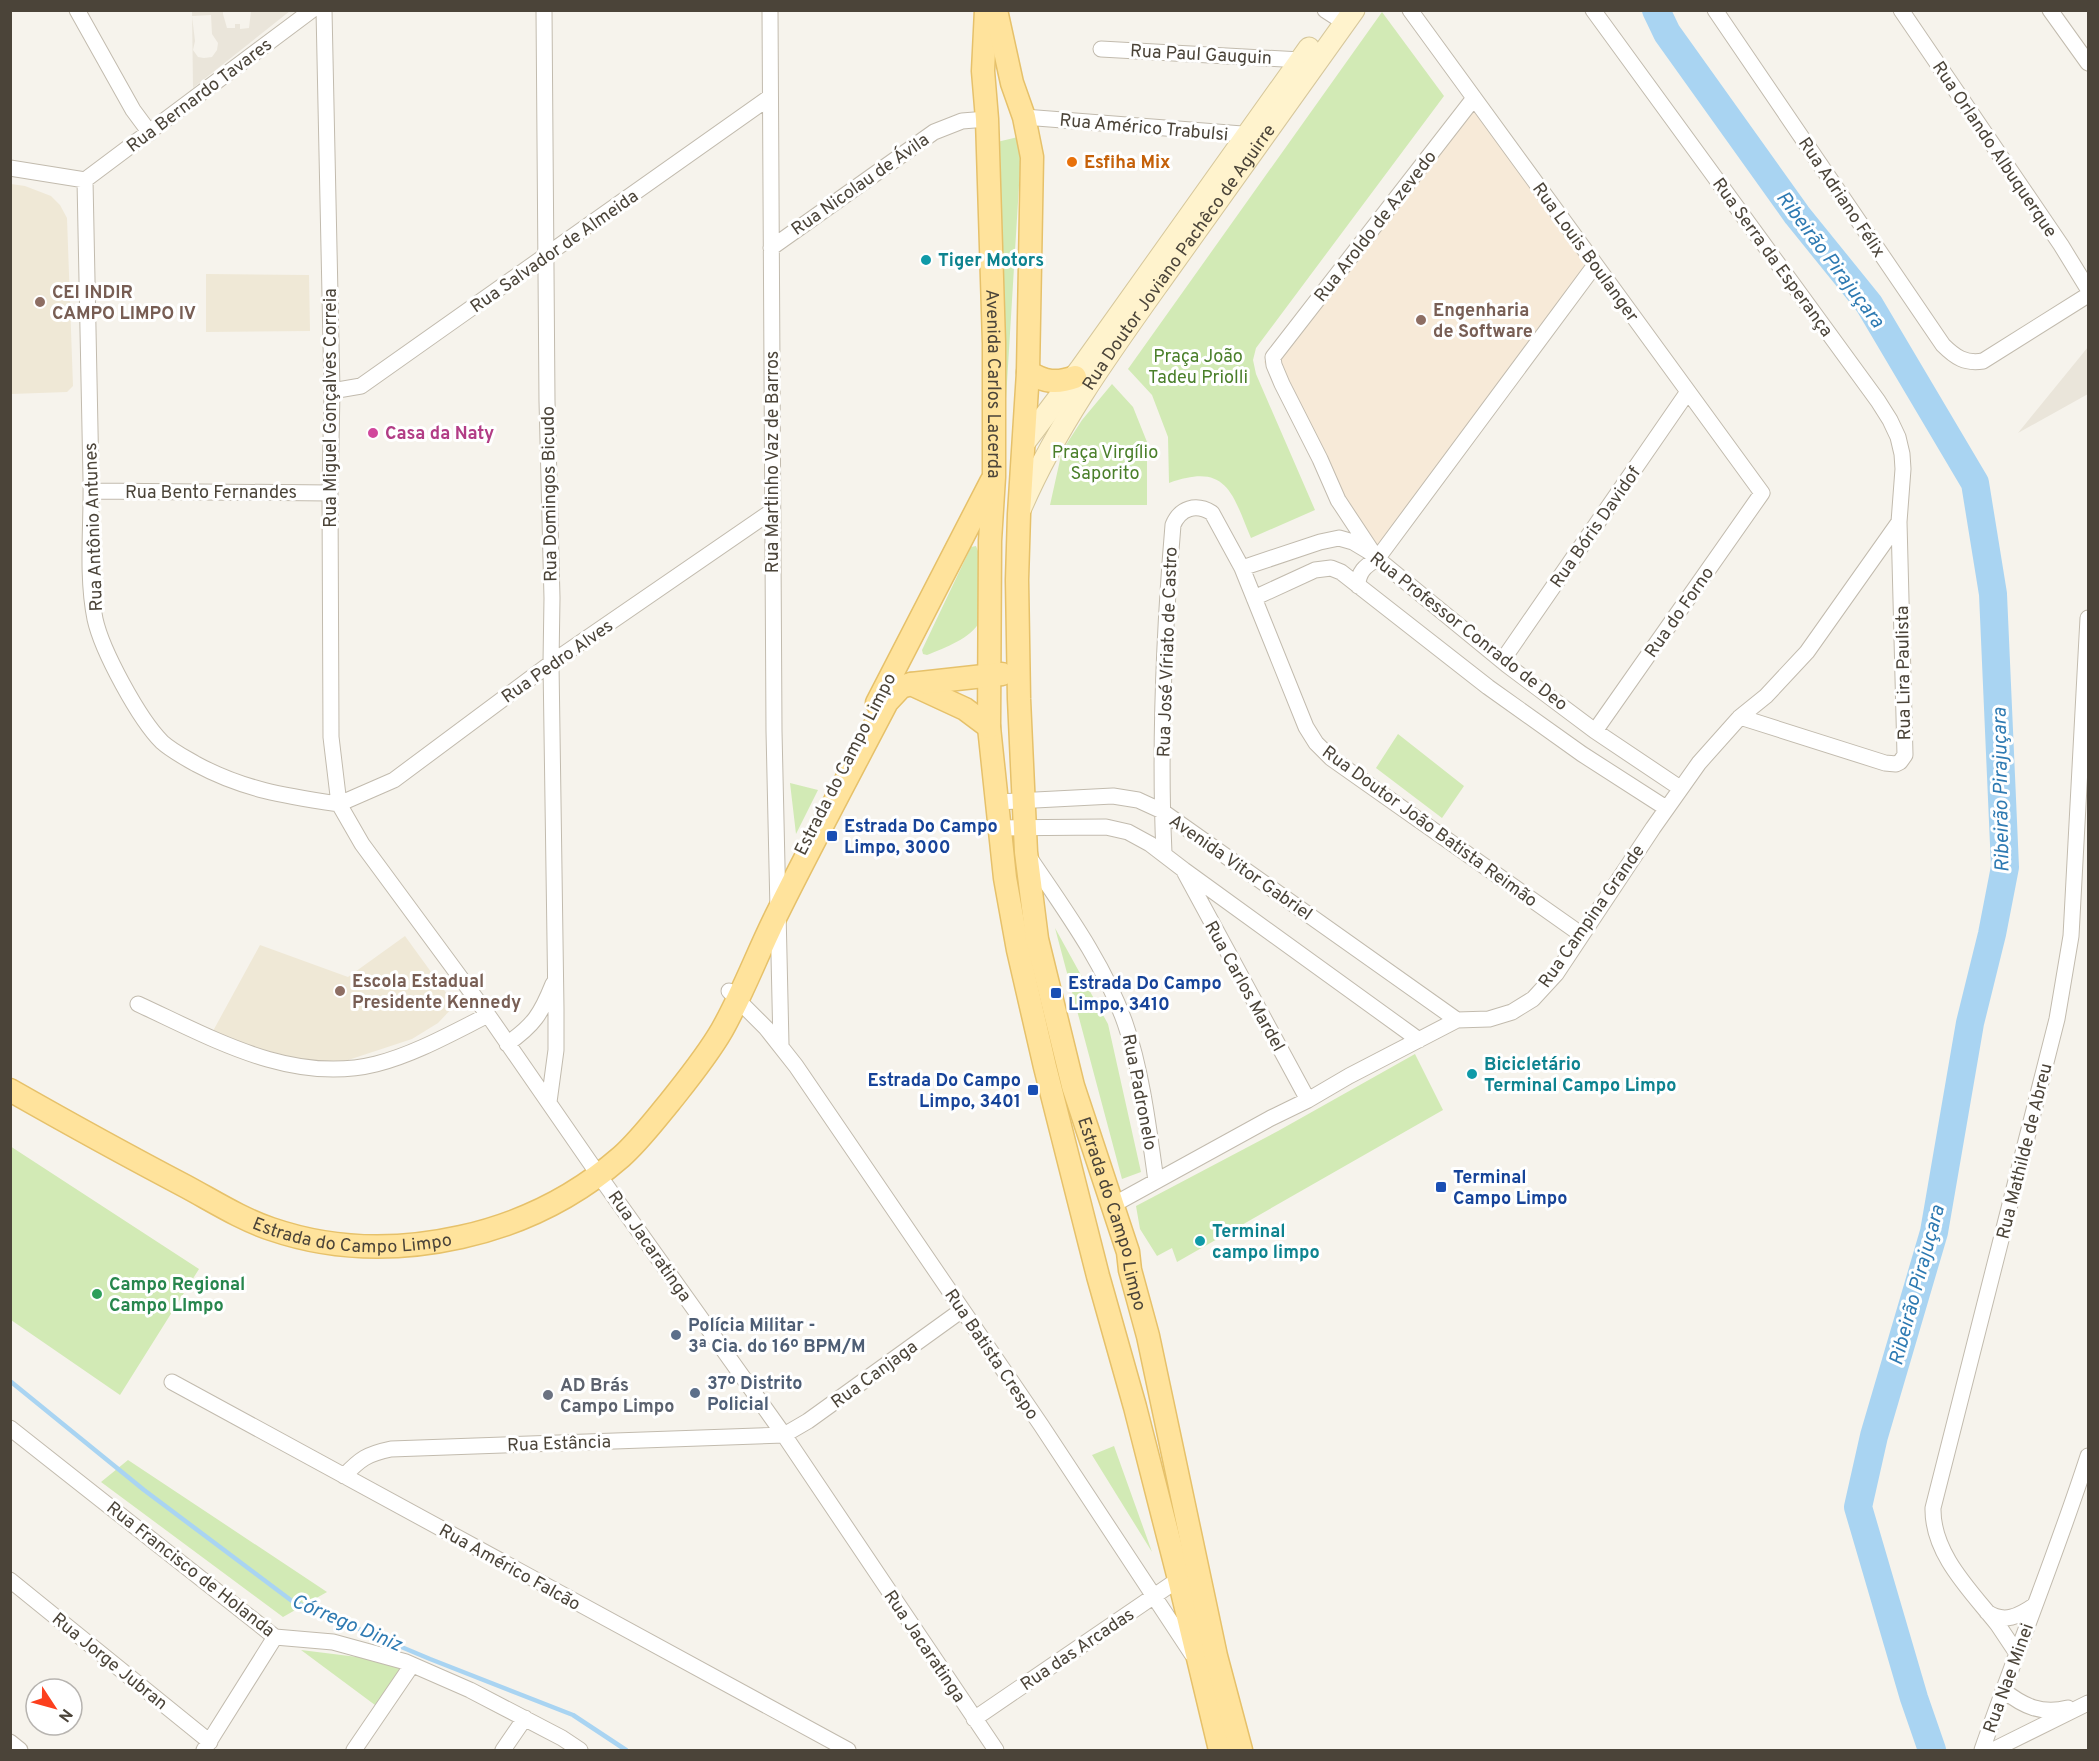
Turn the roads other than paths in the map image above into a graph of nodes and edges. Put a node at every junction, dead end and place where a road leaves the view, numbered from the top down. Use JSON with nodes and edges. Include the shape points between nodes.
{"nodes":[{"id":1,"x":77,"y":10,"type":"edge"},
{"id":2,"x":312,"y":10,"type":"edge"},
{"id":3,"x":324,"y":10,"type":"edge"},
{"id":4,"x":544,"y":10,"type":"edge"},
{"id":5,"x":770,"y":10,"type":"edge"},
{"id":6,"x":986,"y":10,"type":"edge"},
{"id":7,"x":996,"y":10,"type":"edge"},
{"id":8,"x":1410,"y":10,"type":"edge"},
{"id":9,"x":1593,"y":10,"type":"edge"},
{"id":10,"x":1715,"y":10,"type":"edge"},
{"id":11,"x":1901,"y":10,"type":"edge"},
{"id":12,"x":2050,"y":10,"type":"edge"},
{"id":13,"x":1339,"y":14,"type":"edge"},
{"id":14,"x":1101,"y":49,"type":"dead end"},
{"id":15,"x":1301,"y":60,"type":"junction"},
{"id":16,"x":2088,"y":63,"type":"edge"},
{"id":17,"x":770,"y":98,"type":"junction"},
{"id":18,"x":1474,"y":98,"type":"junction"},
{"id":19,"x":1022,"y":111,"type":"junction"},
{"id":20,"x":987,"y":115,"type":"junction"},
{"id":21,"x":150,"y":133,"type":"junction"},
{"id":22,"x":1255,"y":135,"type":"junction"},
{"id":23,"x":10,"y":168,"type":"edge"},
{"id":24,"x":85,"y":180,"type":"junction"},
{"id":25,"x":771,"y":248,"type":"junction"},
{"id":26,"x":545,"y":257,"type":"junction"},
{"id":27,"x":1594,"y":265,"type":"junction"},
{"id":28,"x":2088,"y":289,"type":"edge"},
{"id":29,"x":2088,"y":295,"type":"edge"},
{"id":30,"x":1029,"y":372,"type":"junction"},
{"id":31,"x":1075,"y":377,"type":"junction"},
{"id":32,"x":332,"y":391,"type":"junction"},
{"id":33,"x":1687,"y":393,"type":"junction"},
{"id":34,"x":1024,"y":442,"type":"junction"},
{"id":35,"x":994,"y":477,"type":"junction"},
{"id":36,"x":91,"y":491,"type":"junction"},
{"id":37,"x":330,"y":493,"type":"junction"},
{"id":38,"x":1762,"y":493,"type":"joint"},
{"id":39,"x":772,"y":511,"type":"junction"},
{"id":40,"x":1018,"y":514,"type":"junction"},
{"id":41,"x":1899,"y":522,"type":"junction"},
{"id":42,"x":990,"y":541,"type":"junction"},
{"id":43,"x":957,"y":545,"type":"junction"},
{"id":44,"x":1377,"y":559,"type":"junction"},
{"id":45,"x":1242,"y":567,"type":"junction"},
{"id":46,"x":1017,"y":579,"type":"junction"},
{"id":47,"x":1358,"y":586,"type":"junction"},
{"id":48,"x":1254,"y":598,"type":"junction"},
{"id":49,"x":2088,"y":618,"type":"edge"},
{"id":50,"x":1502,"y":661,"type":"junction"},
{"id":51,"x":551,"y":663,"type":"junction"},
{"id":52,"x":1018,"y":672,"type":"junction"},
{"id":53,"x":988,"y":675,"type":"junction"},
{"id":54,"x":911,"y":684,"type":"junction"},
{"id":55,"x":1740,"y":717,"type":"junction"},
{"id":56,"x":2086,"y":719,"type":"edge"},
{"id":57,"x":989,"y":727,"type":"junction"},
{"id":58,"x":1596,"y":730,"type":"junction"},
{"id":59,"x":1680,"y":788,"type":"junction"},
{"id":60,"x":1022,"y":799,"type":"junction"},
{"id":61,"x":997,"y":802,"type":"junction"},
{"id":62,"x":339,"y":804,"type":"junction"},
{"id":63,"x":1666,"y":808,"type":"junction"},
{"id":64,"x":1162,"y":811,"type":"junction"},
{"id":65,"x":999,"y":828,"type":"junction"},
{"id":66,"x":1024,"y":828,"type":"junction"},
{"id":67,"x":2083,"y":837,"type":"edge"},
{"id":68,"x":1026,"y":852,"type":"junction"},
{"id":69,"x":1164,"y":853,"type":"junction"},
{"id":70,"x":1184,"y":870,"type":"junction"},
{"id":71,"x":1030,"y":895,"type":"junction"},
{"id":72,"x":777,"y":904,"type":"junction"},
{"id":73,"x":1065,"y":911,"type":"junction"},
{"id":74,"x":1582,"y":935,"type":"junction"},
{"id":75,"x":555,"y":978,"type":"junction"},
{"id":76,"x":734,"y":995,"type":"junction"},
{"id":77,"x":138,"y":1004,"type":"dead end"},
{"id":78,"x":488,"y":1015,"type":"junction"},
{"id":79,"x":1457,"y":1020,"type":"junction"},
{"id":80,"x":1419,"y":1040,"type":"junction"},
{"id":81,"x":507,"y":1044,"type":"junction"},
{"id":82,"x":781,"y":1045,"type":"junction"},
{"id":83,"x":10,"y":1090,"type":"edge"},
{"id":84,"x":1308,"y":1100,"type":"junction"},
{"id":85,"x":549,"y":1102,"type":"junction"},
{"id":86,"x":598,"y":1174,"type":"junction"},
{"id":87,"x":1156,"y":1181,"type":"junction"},
{"id":88,"x":1111,"y":1206,"type":"junction"},
{"id":89,"x":1082,"y":1208,"type":"junction"},
{"id":90,"x":1128,"y":1252,"type":"junction"},
{"id":91,"x":962,"y":1310,"type":"junction"},
{"id":92,"x":172,"y":1382,"type":"dead end"},
{"id":93,"x":10,"y":1428,"type":"edge"},
{"id":94,"x":784,"y":1435,"type":"junction"},
{"id":95,"x":2088,"y":1456,"type":"edge"},
{"id":96,"x":344,"y":1476,"type":"junction"},
{"id":97,"x":1179,"y":1579,"type":"junction"},
{"id":98,"x":10,"y":1581,"type":"edge"},
{"id":99,"x":1155,"y":1597,"type":"junction"},
{"id":100,"x":2035,"y":1605,"type":"junction"},
{"id":101,"x":1987,"y":1612,"type":"junction"},
{"id":102,"x":275,"y":1637,"type":"junction"},
{"id":103,"x":2016,"y":1652,"type":"junction"},
{"id":104,"x":412,"y":1665,"type":"junction"},
{"id":105,"x":1200,"y":1665,"type":"junction"},
{"id":106,"x":2003,"y":1690,"type":"junction"},
{"id":107,"x":2088,"y":1702,"type":"edge"},
{"id":108,"x":525,"y":1718,"type":"junction"},
{"id":109,"x":974,"y":1719,"type":"junction"},
{"id":110,"x":10,"y":1742,"type":"edge"},
{"id":111,"x":207,"y":1746,"type":"edge"},
{"id":112,"x":20,"y":1750,"type":"edge"},
{"id":113,"x":354,"y":1750,"type":"edge"},
{"id":114,"x":503,"y":1750,"type":"edge"},
{"id":115,"x":580,"y":1750,"type":"edge"},
{"id":116,"x":848,"y":1750,"type":"edge"},
{"id":117,"x":996,"y":1750,"type":"edge"},
{"id":118,"x":1220,"y":1750,"type":"edge"},
{"id":119,"x":1241,"y":1750,"type":"edge"},
{"id":120,"x":1982,"y":1750,"type":"edge"},
{"id":121,"x":1993,"y":1750,"type":"edge"}],
"edges":[{"from":1,"to":21,"type":"street"},
{"from":2,"to":21,"type":"street","name":"Rua Bernardo Tavares"},
{"from":3,"to":32,"type":"street","name":"Rua Miguel Gonçalves Correia"},
{"from":4,"to":26,"type":"street","name":"Rua Domingos Bicudo"},
{"from":5,"to":17,"type":"street","name":"Rua Martinho Vaz de Barros"},
{"from":6,"to":20,"type":"main road","name":"Avenida Carlos Lacerda","via":[[983,71]]},
{"from":7,"to":19,"type":"main road","name":"Avenida Carlos Lacerda"},
{"from":8,"to":18,"type":"street","name":"Rua Louis Boulanger"},
{"from":9,"to":41,"type":"street","name":"Rua Serra da Esperança","via":[[1890,420],[1902,454]]},
{"from":10,"to":29,"type":"street","name":"Rua Adriano Félix","via":[[1942,345],[1963,360],[1983,361]]},
{"from":11,"to":28,"type":"street","name":"Rua Orlando Albuquerque"},
{"from":12,"to":16,"type":"street"},
{"from":13,"to":15,"type":"main road","name":"Rua Doutor Joviano Pachêco de Aguirre"},
{"from":13,"to":22,"type":"main road","name":"Rua Doutor Joviano Pachêco de Aguirre"},
{"from":14,"to":15,"type":"street","name":"Rua Paul Gauguin"},
{"from":15,"to":22,"type":"main road","name":"Rua Doutor Joviano Pachêco de Aguirre"},
{"from":17,"to":25,"type":"street","name":"Rua Martinho Vaz de Barros"},
{"from":17,"to":26,"type":"street","name":"Rua Salvador de Almeida"},
{"from":18,"to":27,"type":"street","name":"Rua Louis Boulanger"},
{"from":18,"to":44,"type":"street","name":"Rua Aroldo de Azevedo","via":[[1273,357],[1338,500]]},
{"from":19,"to":20,"type":"main road","via":[[1012,99],[1001,99]]},
{"from":19,"to":22,"type":"street","name":"Rua Américo Trabulsi"},
{"from":19,"to":30,"type":"main road","name":"Avenida Carlos Lacerda","via":[[1032,157]]},
{"from":20,"to":25,"type":"street","name":"Rua Nicolau de Ávila","via":[[933,132]]},
{"from":20,"to":35,"type":"main road","name":"Avenida Carlos Lacerda"},
{"from":21,"to":24,"type":"street","name":"Rua Bernardo Tavares"},
{"from":22,"to":31,"type":"main road","name":"Rua Doutor Joviano Pachêco de Aguirre"},
{"from":22,"to":40,"type":"main road","name":"Rua Doutor Joviano Pachêco de Aguirre","via":[[1048,451]]},
{"from":23,"to":24,"type":"street"},
{"from":24,"to":36,"type":"street","name":"Rua Antônio Antunes"},
{"from":25,"to":39,"type":"street","name":"Rua Martinho Vaz de Barros"},
{"from":26,"to":32,"type":"street","name":"Rua Salvador de Almeida","via":[[361,386]]},
{"from":26,"to":51,"type":"street","name":"Rua Domingos Bicudo"},
{"from":27,"to":33,"type":"street","name":"Rua Louis Boulanger"},
{"from":27,"to":44,"type":"street"},
{"from":30,"to":31,"type":"main road","via":[[1056,383]]},
{"from":30,"to":34,"type":"main road","name":"Avenida Carlos Lacerda"},
{"from":31,"to":34,"type":"main road","name":"Rua Doutor Joviano Pachêco de Aguirre"},
{"from":32,"to":37,"type":"street","name":"Rua Miguel Gonçalves Correia"},
{"from":33,"to":38,"type":"street","name":"Rua Louis Boulanger"},
{"from":33,"to":50,"type":"street","name":"Rua Bóris Davidof"},
{"from":34,"to":35,"type":"main road","name":"Estrada do Campo Limpo"},
{"from":34,"to":40,"type":"main road","name":"Avenida Carlos Lacerda"},
{"from":35,"to":42,"type":"main road","name":"Avenida Carlos Lacerda"},
{"from":35,"to":43,"type":"main road","name":"Estrada do Campo Limpo"},
{"from":36,"to":37,"type":"street","name":"Rua Bento Fernandes"},
{"from":36,"to":62,"type":"street","name":"Rua Antônio Antunes","via":[[90,577],[95,620],[110,660],[145,722],[175,752],[220,777],[251,788]]},
{"from":37,"to":62,"type":"street","name":"Rua Miguel Gonçalves Correia","via":[[331,737]]},
{"from":38,"to":58,"type":"street","name":"Rua do Forno"},
{"from":39,"to":51,"type":"street","name":"Rua Pedro Alves"},
{"from":39,"to":72,"type":"street","name":"Rua Martinho Vaz de Barros"},
{"from":40,"to":46,"type":"main road","name":"Estrada do Campo Limpo"},
{"from":41,"to":55,"type":"street","name":"Rua Campina Grande","via":[[1807,652],[1766,696]]},
{"from":41,"to":55,"type":"street","name":"Rua Lira Paulista","via":[[1905,754],[1900,762],[1885,763]]},
{"from":42,"to":43,"type":"main road"},
{"from":42,"to":46,"type":"main road","via":[[1010,558]]},
{"from":42,"to":53,"type":"main road","name":"Estrada do Campo Limpo"},
{"from":43,"to":72,"type":"main road","name":"Estrada do Campo Limpo"},
{"from":44,"to":45,"type":"street","name":"Rua Professor Conrado de Deo","via":[[1353,542],[1339,538]]},
{"from":44,"to":47,"type":"street","via":[[1361,572]]},
{"from":44,"to":50,"type":"street","name":"Rua Professor Conrado de Deo"},
{"from":45,"to":48,"type":"street","name":"Rua Doutor João Batista Reimão"},
{"from":45,"to":64,"type":"street","name":"Rua José Víriato de Castro","via":[[1212,513],[1199,508],[1178,514],[1173,525],[1167,596]]},
{"from":46,"to":52,"type":"main road","name":"Estrada do Campo Limpo"},
{"from":47,"to":48,"type":"street","name":"Rua Professor Conrado de Deo","via":[[1331,568],[1315,570]]},
{"from":47,"to":63,"type":"street","name":"Rua Professor Conrado de Deo","via":[[1488,687]]},
{"from":48,"to":74,"type":"street","name":"Rua Doutor João Batista Reimão","via":[[1316,743],[1331,758]]},
{"from":49,"to":56,"type":"street","name":"Rua Mathilde de Abreu"},
{"from":50,"to":58,"type":"street","name":"Rua Professor Conrado de Deo"},
{"from":51,"to":62,"type":"street","name":"Rua Pedro Alves","via":[[394,780]]},
{"from":51,"to":75,"type":"street","name":"Rua Domingos Bicudo"},
{"from":52,"to":53,"type":"main road","name":"Estrada do Campo Limpo"},
{"from":52,"to":60,"type":"main road","name":"Estrada do Campo Limpo"},
{"from":53,"to":54,"type":"main road","name":"Estrada do Campo Limpo"},
{"from":53,"to":57,"type":"main road","name":"Estrada do Campo Limpo"},
{"from":54,"to":57,"type":"main road","via":[[965,709]]},
{"from":54,"to":72,"type":"main road","name":"Estrada do Campo Limpo","via":[[901,687],[888,702]]},
{"from":55,"to":59,"type":"street","name":"Rua Campina Grande"},
{"from":56,"to":67,"type":"street","name":"Rua Mathilde de Abreu"},
{"from":57,"to":61,"type":"main road","name":"Estrada do Campo Limpo"},
{"from":58,"to":59,"type":"street","name":"Rua Professor Conrado de Deo"},
{"from":59,"to":63,"type":"street","name":"Rua Campina Grande"},
{"from":60,"to":61,"type":"street","name":"Avenida Vitor Gabriel"},
{"from":60,"to":64,"type":"street","name":"Avenida Vitor Gabriel","via":[[1113,796],[1138,800]]},
{"from":60,"to":66,"type":"main road","name":"Estrada do Campo Limpo"},
{"from":61,"to":65,"type":"main road","name":"Estrada do Campo Limpo"},
{"from":62,"to":78,"type":"street","name":"Rua Jacaratinga","via":[[362,844]]},
{"from":63,"to":74,"type":"street","name":"Rua Campina Grande"},
{"from":64,"to":69,"type":"street","name":"Rua José Víriato de Castro"},
{"from":64,"to":79,"type":"street","name":"Avenida Vitor Gabriel"},
{"from":65,"to":66,"type":"street","name":"Avenida Vitor Gabriel"},
{"from":65,"to":89,"type":"main road","name":"Estrada do Campo Limpo","via":[[1018,950]]},
{"from":66,"to":68,"type":"main road","name":"Estrada do Campo Limpo"},
{"from":66,"to":69,"type":"street","name":"Avenida Vitor Gabriel","via":[[1106,827],[1128,832]]},
{"from":67,"to":101,"type":"street","name":"Rua Mathilde de Abreu","via":[[2057,1019],[1933,1508],[1934,1528],[1943,1550]]},
{"from":68,"to":71,"type":"main road","name":"Estrada do Campo Limpo"},
{"from":68,"to":73,"type":"street","name":"Rua Padronelo"},
{"from":69,"to":70,"type":"street","name":"Avenida Vitor Gabriel"},
{"from":70,"to":80,"type":"street","name":"Avenida Vitor Gabriel"},
{"from":70,"to":84,"type":"street","name":"Rua Carlos Mardel"},
{"from":71,"to":73,"type":"street","name":"Rua Padronelo","via":[[1048,898]]},
{"from":71,"to":88,"type":"main road","name":"Estrada do Campo Limpo","via":[[1073,1086]]},
{"from":72,"to":76,"type":"main road","name":"Estrada do Campo Limpo"},
{"from":72,"to":82,"type":"street"},
{"from":73,"to":87,"type":"street","name":"Rua Padronelo","via":[[1097,962],[1125,1023]]},
{"from":74,"to":79,"type":"street","name":"Rua Campina Grande","via":[[1556,974],[1533,999],[1512,1012],[1489,1019]]},
{"from":75,"to":81,"type":"street","name":"Rua Domingos Bicudo","via":[[534,1023]]},
{"from":75,"to":85,"type":"street","name":"Rua Domingos Bicudo","via":[[556,1050]]},
{"from":76,"to":82,"type":"street","name":"Rua Batista Crespo"},
{"from":76,"to":86,"type":"main road","name":"Estrada do Campo Limpo","via":[[677,1093],[622,1156]]},
{"from":77,"to":78,"type":"street","via":[[224,1044],[287,1065],[331,1070],[376,1064],[427,1046]]},
{"from":78,"to":81,"type":"street","name":"Rua Jacaratinga"},
{"from":79,"to":80,"type":"street","name":"Rua Campina Grande"},
{"from":80,"to":84,"type":"street","name":"Rua Campina Grande"},
{"from":81,"to":85,"type":"street","name":"Rua Jacaratinga"},
{"from":82,"to":91,"type":"street","name":"Rua Batista Crespo"},
{"from":83,"to":86,"type":"main road","name":"Estrada do Campo Limpo","via":[[84,1134],[229,1210],[269,1228],[317,1241],[393,1246],[439,1242],[489,1231],[535,1214]]},
{"from":84,"to":87,"type":"street","name":"Rua Campina Grande"},
{"from":85,"to":86,"type":"street","name":"Rua Jacaratinga"},
{"from":86,"to":94,"type":"street","name":"Rua Jacaratinga"},
{"from":87,"to":88,"type":"street","name":"Rua Campina Grande"},
{"from":88,"to":90,"type":"main road","name":"Estrada do Campo Limpo"},
{"from":89,"to":90,"type":"main road","via":[[1113,1242]]},
{"from":89,"to":97,"type":"main road","name":"Estrada do Campo Limpo"},
{"from":90,"to":119,"type":"main road","name":"Estrada do Campo Limpo","via":[[1216,1656]]},
{"from":91,"to":94,"type":"street","name":"Rua Canjaga"},
{"from":91,"to":99,"type":"street","name":"Rua Batista Crespo"},
{"from":92,"to":96,"type":"street","name":"Rua Américo Falcão"},
{"from":93,"to":102,"type":"street","name":"Rua Francisco de Holanda"},
{"from":94,"to":96,"type":"street","name":"Rua Estância","via":[[391,1449],[359,1460]]},
{"from":94,"to":109,"type":"street","name":"Rua Jacaratinga"},
{"from":95,"to":100,"type":"street","name":"Rua Nae Minei"},
{"from":96,"to":116,"type":"street","name":"Rua Américo Falcão"},
{"from":97,"to":99,"type":"street","name":"Rua das Arcadas"},
{"from":97,"to":105,"type":"main road","name":"Estrada do Campo Limpo"},
{"from":98,"to":111,"type":"street","name":"Rua Jorge Jubran"},
{"from":99,"to":105,"type":"street","name":"Rua Batista Crespo"},
{"from":99,"to":109,"type":"street","name":"Rua das Arcadas"},
{"from":100,"to":101,"type":"street","name":"Rua Nae Minei","via":[[2011,1618]]},
{"from":100,"to":103,"type":"street","name":"Rua Nae Minei"},
{"from":101,"to":103,"type":"street","name":"Rua Mathilde de Abreu"},
{"from":102,"to":104,"type":"street","name":"Rua Francisco de Holanda","via":[[333,1642]]},
{"from":102,"to":111,"type":"street"},
{"from":103,"to":106,"type":"street","name":"Rua Nae Minei"},
{"from":104,"to":108,"type":"street","name":"Rua Francisco de Holanda"},
{"from":104,"to":113,"type":"street"},
{"from":105,"to":118,"type":"main road","name":"Estrada do Campo Limpo"},
{"from":106,"to":107,"type":"street","via":[[2041,1711]]},
{"from":106,"to":120,"type":"street","name":"Rua Nae Minei"},
{"from":107,"to":121,"type":"street"},
{"from":108,"to":114,"type":"street"},
{"from":108,"to":115,"type":"street","name":"Rua Francisco de Holanda"},
{"from":109,"to":117,"type":"street","name":"Rua Jacaratinga"},
{"from":110,"to":112,"type":"street"}]}
